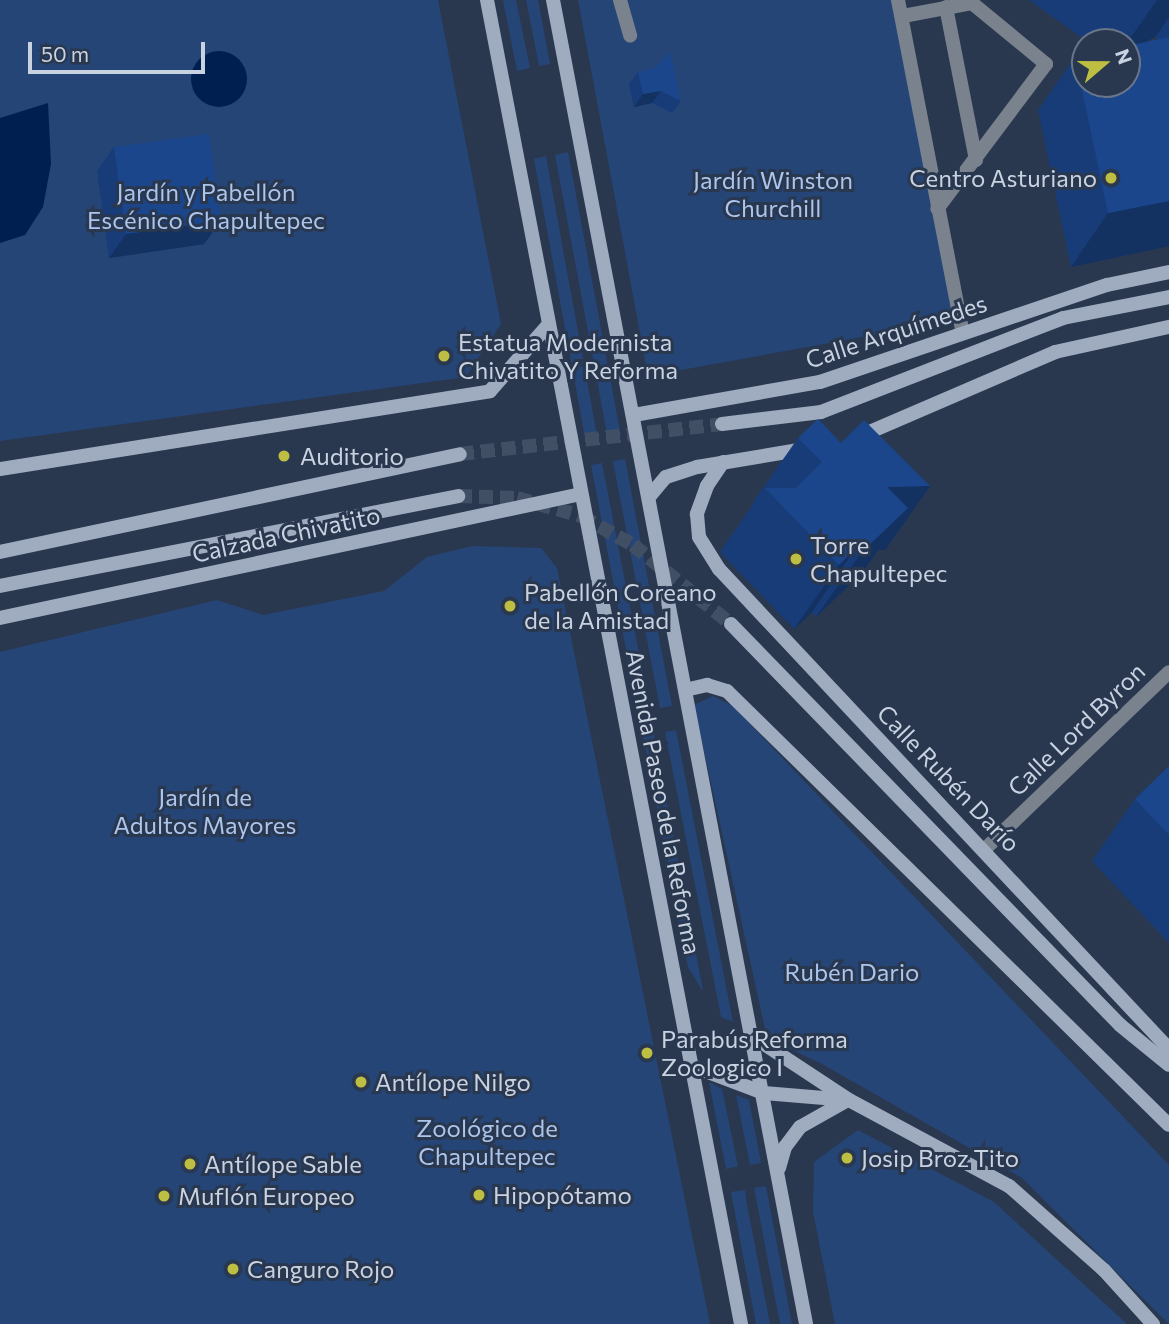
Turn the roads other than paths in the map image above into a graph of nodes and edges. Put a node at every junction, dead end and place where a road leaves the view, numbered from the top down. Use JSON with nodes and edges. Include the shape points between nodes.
{"nodes":[{"id":1,"x":487,"y":0,"type":"edge"},
{"id":2,"x":553,"y":0,"type":"edge"},
{"id":3,"x":620,"y":0,"type":"edge"},
{"id":4,"x":898,"y":0,"type":"edge"},
{"id":5,"x":947,"y":7,"type":"junction"},
{"id":6,"x":903,"y":16,"type":"junction"},
{"id":7,"x":630,"y":36,"type":"dead end"},
{"id":8,"x":976,"y":160,"type":"junction"},
{"id":9,"x":937,"y":209,"type":"junction"},
{"id":10,"x":1169,"y":272,"type":"edge"},
{"id":11,"x":1169,"y":298,"type":"edge"},
{"id":12,"x":549,"y":324,"type":"junction"},
{"id":13,"x":1169,"y":327,"type":"edge"},
{"id":14,"x":963,"y":333,"type":"junction"},
{"id":15,"x":634,"y":415,"type":"junction"},
{"id":16,"x":722,"y":424,"type":"tunnel mouth"},
{"id":17,"x":846,"y":442,"type":"edge"},
{"id":18,"x":819,"y":447,"type":"edge"},
{"id":19,"x":460,"y":454,"type":"tunnel mouth"},
{"id":20,"x":723,"y":462,"type":"junction"},
{"id":21,"x":0,"y":469,"type":"edge"},
{"id":22,"x":581,"y":494,"type":"junction"},
{"id":23,"x":458,"y":496,"type":"tunnel mouth"},
{"id":24,"x":649,"y":497,"type":"junction"},
{"id":25,"x":0,"y":552,"type":"edge"},
{"id":26,"x":0,"y":586,"type":"edge"},
{"id":27,"x":0,"y":618,"type":"edge"},
{"id":28,"x":731,"y":624,"type":"tunnel mouth"},
{"id":29,"x":1169,"y":673,"type":"edge"},
{"id":30,"x":685,"y":690,"type":"junction"},
{"id":31,"x":985,"y":849,"type":"junction"},
{"id":32,"x":752,"y":1036,"type":"junction"},
{"id":33,"x":1169,"y":1049,"type":"edge"},
{"id":34,"x":1169,"y":1065,"type":"edge"},
{"id":35,"x":692,"y":1066,"type":"junction"},
{"id":36,"x":764,"y":1093,"type":"junction"},
{"id":37,"x":849,"y":1100,"type":"junction"},
{"id":38,"x":1169,"y":1125,"type":"edge"},
{"id":39,"x":778,"y":1172,"type":"junction"},
{"id":40,"x":741,"y":1324,"type":"edge"},
{"id":41,"x":806,"y":1324,"type":"edge"},
{"id":42,"x":1153,"y":1324,"type":"edge"}],
"edges":[{"from":1,"to":12,"type":"main road","name":"Avenida Paseo de la Reforma"},
{"from":2,"to":15,"type":"main road","name":"Avenida Paseo de la Reforma"},
{"from":3,"to":7,"type":"street"},
{"from":4,"to":6,"type":"street"},
{"from":5,"to":6,"type":"street"},
{"from":5,"to":8,"type":"street"},
{"from":5,"to":8,"type":"street","via":[[972,4],[1046,64]]},
{"from":6,"to":9,"type":"street"},
{"from":8,"to":9,"type":"street"},
{"from":9,"to":14,"type":"street"},
{"from":10,"to":14,"type":"main road","name":"Calle Arquímedes","via":[[1107,285]]},
{"from":11,"to":16,"type":"main road","name":"Calle Arquímedes","via":[[1063,318],[821,412]]},
{"from":12,"to":21,"type":"main road","via":[[490,391]]},
{"from":12,"to":22,"type":"main road","name":"Avenida Paseo de la Reforma"},
{"from":13,"to":17,"type":"main road","via":[[1055,352]]},
{"from":14,"to":15,"type":"main road","name":"Calle Arquímedes","via":[[820,382]]},
{"from":15,"to":24,"type":"main road","name":"Avenida Paseo de la Reforma"},
{"from":18,"to":20,"type":"main road"},
{"from":19,"to":25,"type":"main road","name":"Calzada Chivatito"},
{"from":20,"to":24,"type":"main road","via":[[666,477]]},
{"from":20,"to":31,"type":"main road","name":"Calle Rubén Darío","via":[[707,486],[697,514],[699,537],[750,605]]},
{"from":22,"to":27,"type":"main road","name":"Calzada Chivatito"},
{"from":22,"to":35,"type":"main road","name":"Avenida Paseo de la Reforma"},
{"from":23,"to":26,"type":"main road"},
{"from":24,"to":30,"type":"main road","name":"Avenida Paseo de la Reforma"},
{"from":28,"to":34,"type":"main road","via":[[1120,1025]]},
{"from":29,"to":31,"type":"street","name":"Calle Lord Byron"},
{"from":30,"to":32,"type":"main road","name":"Avenida Paseo de la Reforma"},
{"from":30,"to":38,"type":"main road","via":[[706,685],[727,691]]},
{"from":31,"to":33,"type":"main road","name":"Calle Rubén Darío"},
{"from":32,"to":36,"type":"main road","name":"Avenida Paseo de la Reforma"},
{"from":32,"to":37,"type":"main road"},
{"from":35,"to":36,"type":"main road"},
{"from":35,"to":40,"type":"main road","name":"Avenida Paseo de la Reforma"},
{"from":36,"to":37,"type":"main road"},
{"from":36,"to":39,"type":"main road","name":"Avenida Paseo de la Reforma"},
{"from":37,"to":39,"type":"main road","via":[[800,1127],[785,1147]]},
{"from":37,"to":42,"type":"main road","via":[[1009,1186],[1104,1270]]},
{"from":39,"to":41,"type":"main road","name":"Avenida Paseo de la Reforma"}]}
